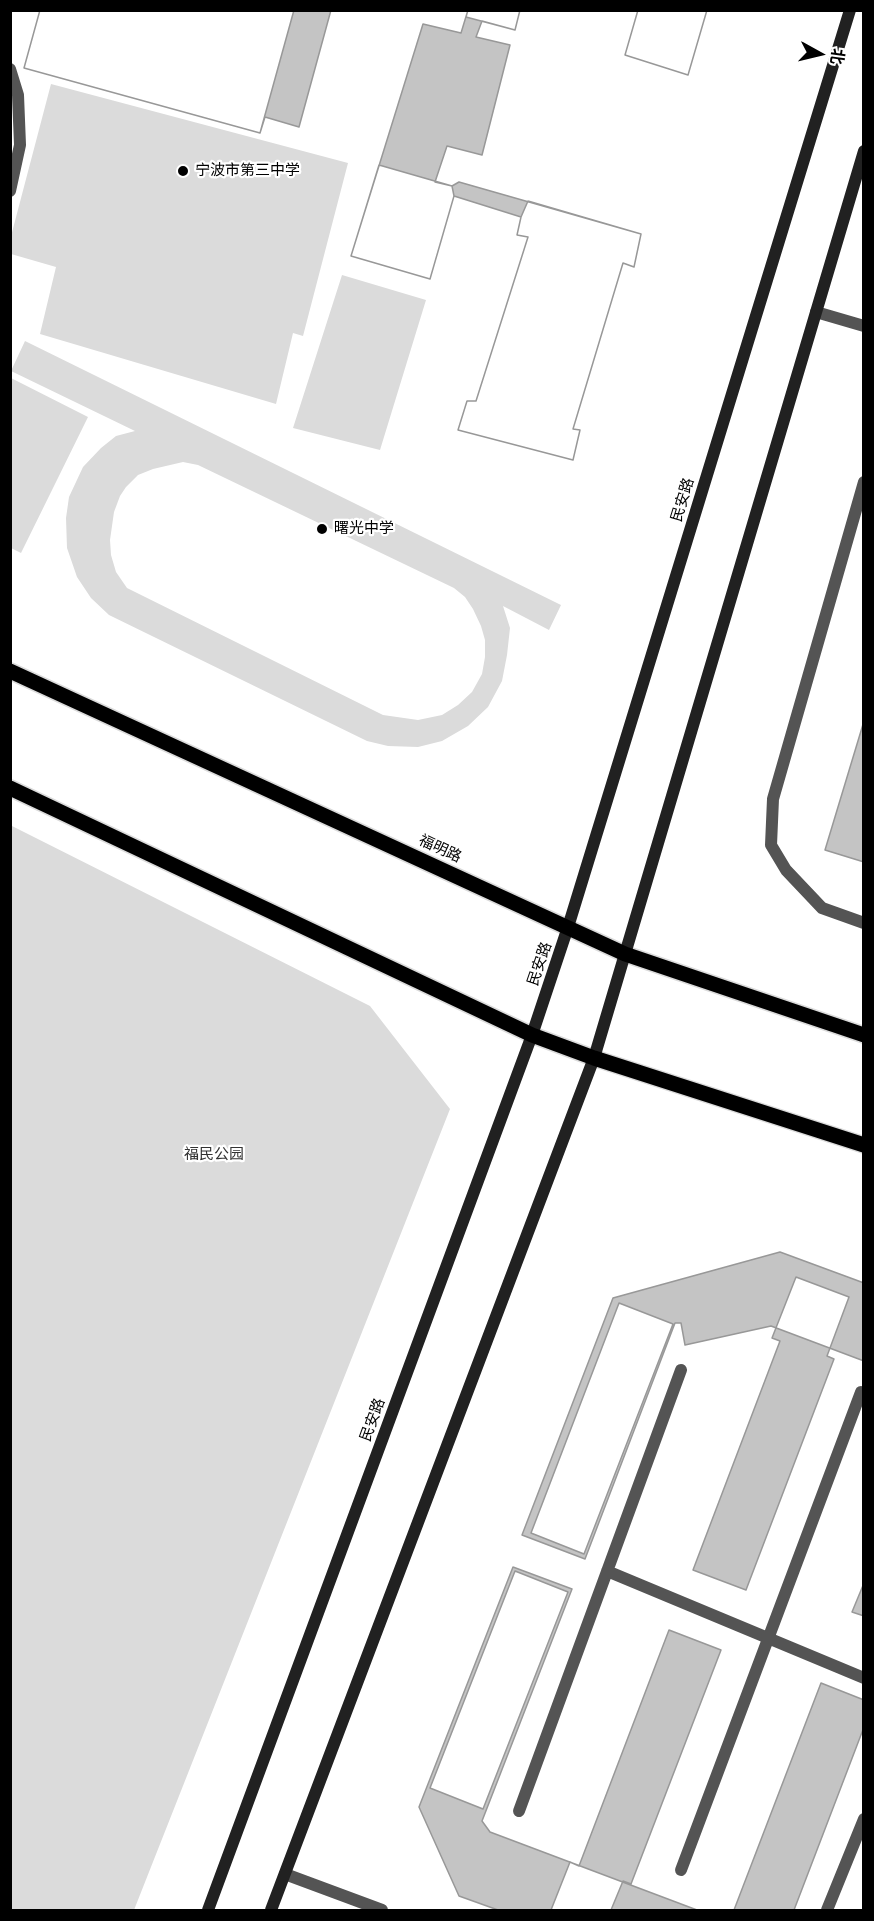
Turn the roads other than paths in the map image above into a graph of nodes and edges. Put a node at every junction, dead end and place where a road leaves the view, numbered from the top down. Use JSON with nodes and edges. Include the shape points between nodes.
{"nodes":[{"id":1,"x":850,"y":10,"type":"edge"},
{"id":2,"x":10,"y":69,"type":"edge"},
{"id":3,"x":864,"y":151,"type":"edge"},
{"id":4,"x":10,"y":191,"type":"edge"},
{"id":5,"x":816,"y":312,"type":"junction"},
{"id":6,"x":864,"y":326,"type":"edge"},
{"id":7,"x":864,"y":482,"type":"edge"},
{"id":8,"x":10,"y":671,"type":"edge"},
{"id":9,"x":10,"y":788,"type":"edge"},
{"id":10,"x":864,"y":923,"type":"edge"},
{"id":11,"x":568,"y":927,"type":"junction"},
{"id":12,"x":625,"y":954,"type":"junction"},
{"id":13,"x":532,"y":1035,"type":"junction"},
{"id":14,"x":864,"y":1035,"type":"edge"},
{"id":15,"x":594,"y":1058,"type":"junction"},
{"id":16,"x":864,"y":1145,"type":"edge"},
{"id":17,"x":681,"y":1370,"type":"dead end"},
{"id":18,"x":861,"y":1392,"type":"dead end"},
{"id":19,"x":607,"y":1571,"type":"junction"},
{"id":20,"x":768,"y":1639,"type":"junction"},
{"id":21,"x":864,"y":1678,"type":"edge"},
{"id":22,"x":519,"y":1811,"type":"dead end"},
{"id":23,"x":864,"y":1819,"type":"edge"},
{"id":24,"x":681,"y":1870,"type":"dead end"},
{"id":25,"x":285,"y":1874,"type":"junction"},
{"id":26,"x":208,"y":1911,"type":"edge"},
{"id":27,"x":271,"y":1911,"type":"edge"},
{"id":28,"x":382,"y":1911,"type":"edge"},
{"id":29,"x":827,"y":1911,"type":"edge"}],
"edges":[{"from":1,"to":11,"type":"main road","name":"民安路"},
{"from":2,"to":4,"type":"street","via":[[18,95],[20,145]]},
{"from":3,"to":5,"type":"main road"},
{"from":5,"to":6,"type":"street"},
{"from":5,"to":12,"type":"main road"},
{"from":7,"to":10,"type":"street","via":[[773,799],[771,845],[786,870],[822,908]]},
{"from":8,"to":11,"type":"main road","name":"福明路"},
{"from":9,"to":13,"type":"main road"},
{"from":11,"to":12,"type":"main road","name":"福明路"},
{"from":11,"to":13,"type":"main road","name":"民安路"},
{"from":12,"to":14,"type":"main road","name":"福明路"},
{"from":12,"to":15,"type":"main road"},
{"from":13,"to":15,"type":"main road"},
{"from":13,"to":26,"type":"main road","name":"民安路"},
{"from":15,"to":16,"type":"main road"},
{"from":15,"to":25,"type":"main road"},
{"from":17,"to":19,"type":"street"},
{"from":18,"to":20,"type":"street"},
{"from":19,"to":20,"type":"street"},
{"from":19,"to":22,"type":"street"},
{"from":20,"to":21,"type":"street"},
{"from":20,"to":24,"type":"street"},
{"from":23,"to":29,"type":"street"},
{"from":25,"to":27,"type":"main road"},
{"from":25,"to":28,"type":"street"}]}
